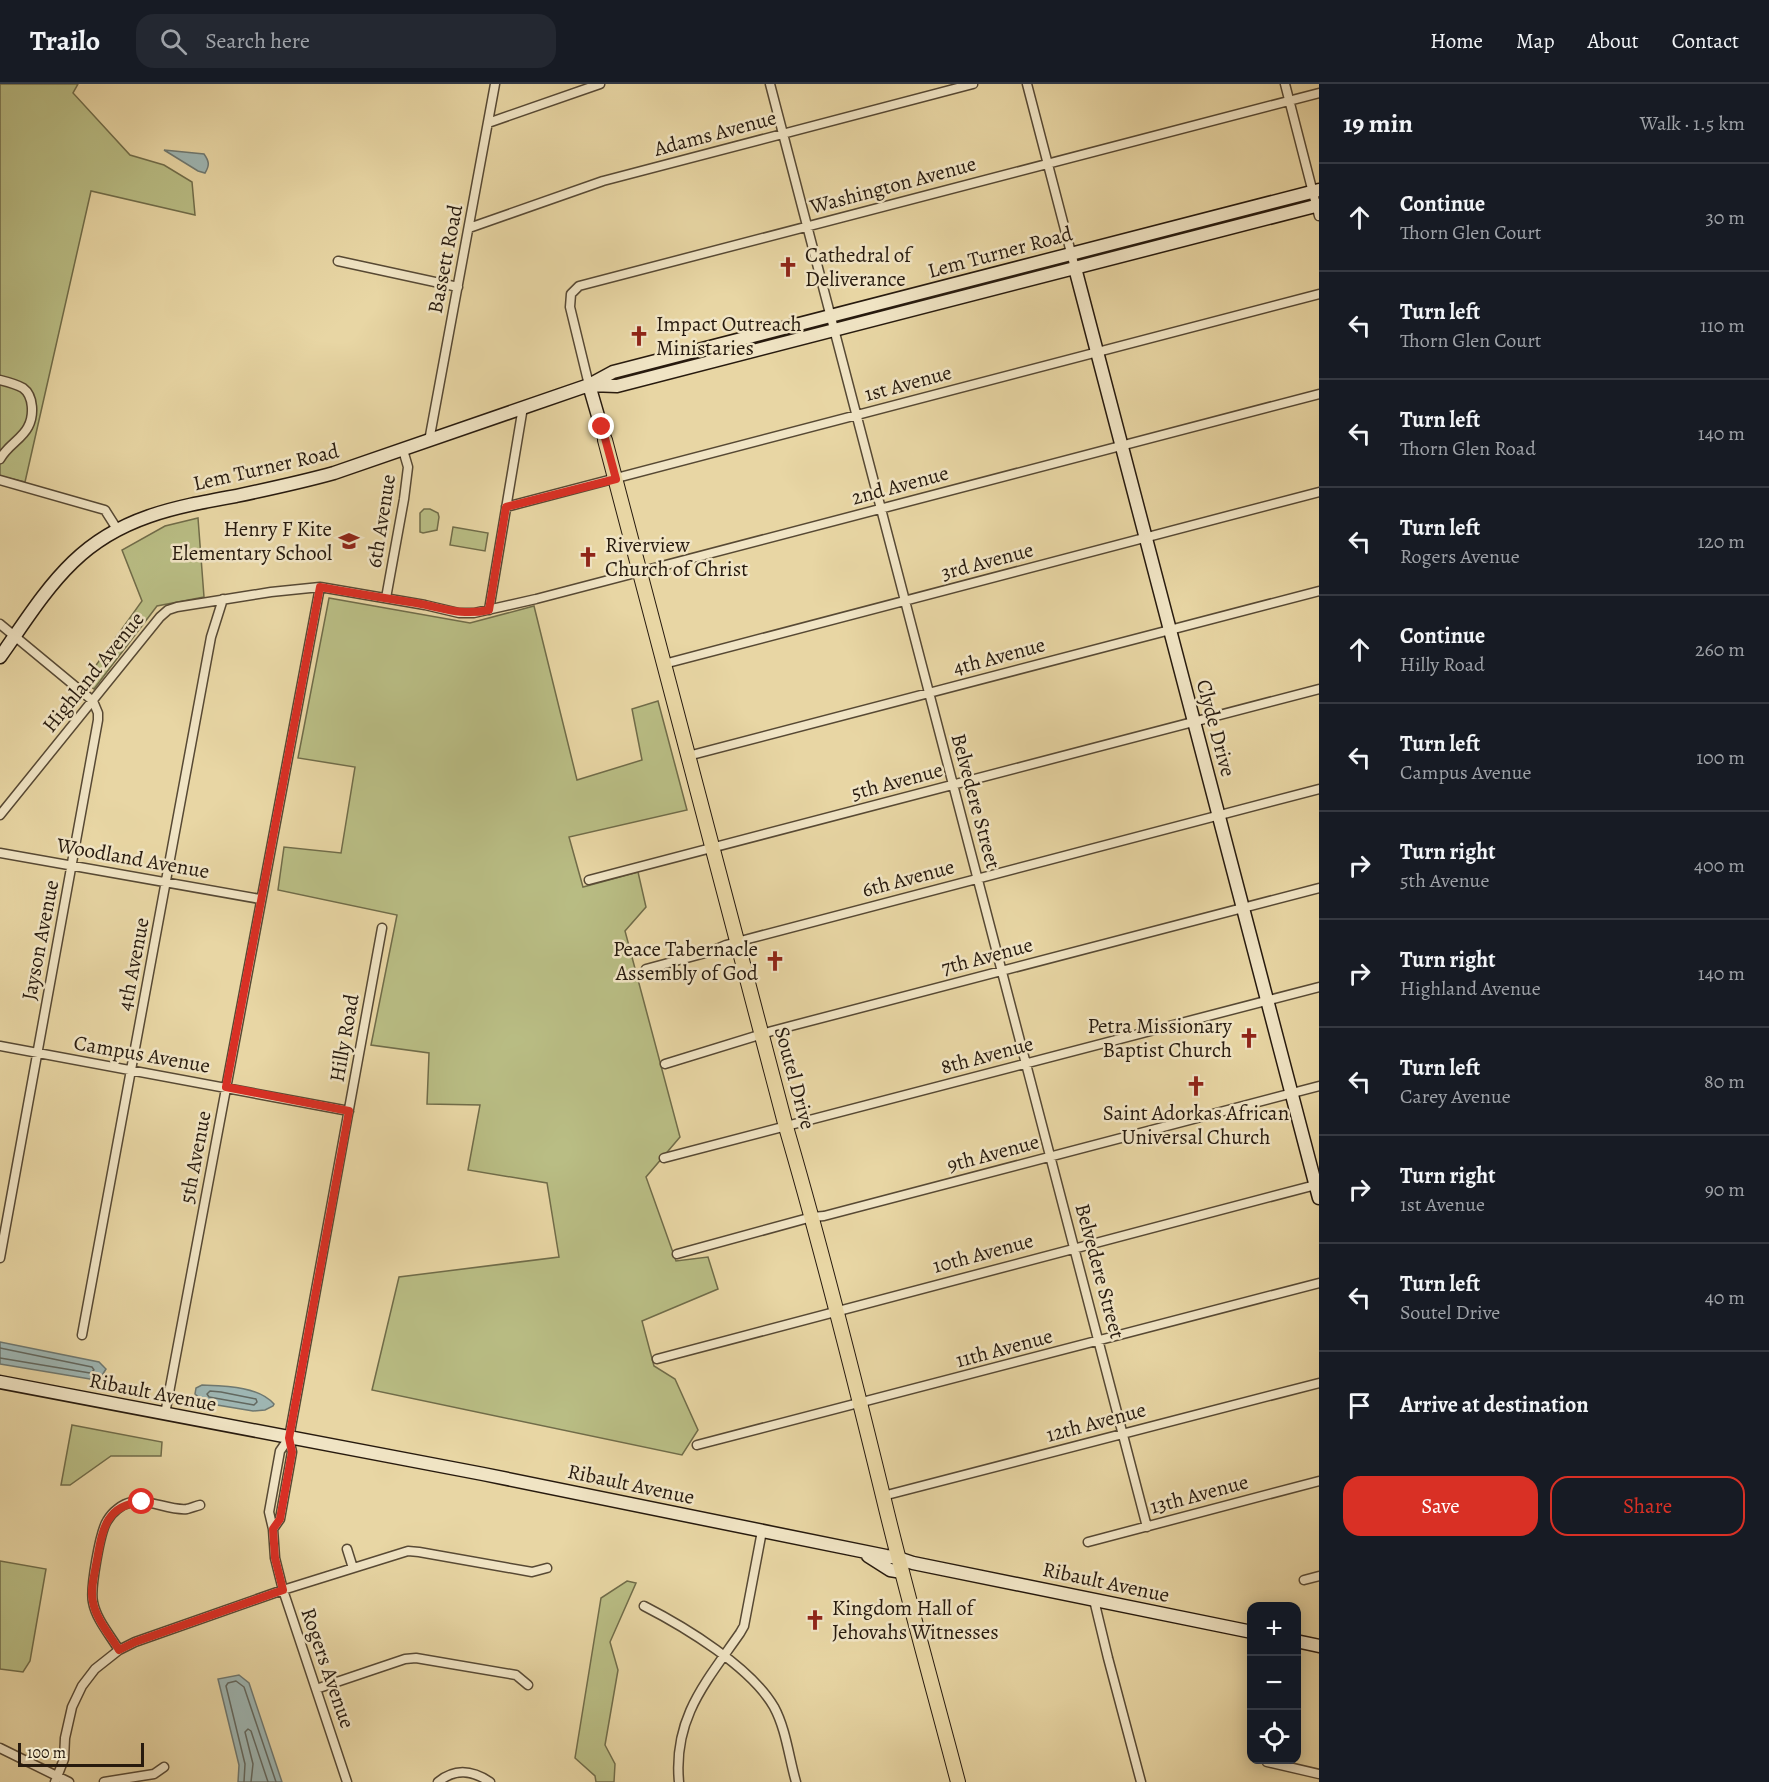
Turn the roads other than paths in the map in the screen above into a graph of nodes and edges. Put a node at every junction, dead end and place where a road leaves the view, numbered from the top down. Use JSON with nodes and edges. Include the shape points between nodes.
{"nodes":[{"id":1,"x":495,"y":84,"type":"edge"},
{"id":2,"x":600,"y":84,"type":"edge"},
{"id":3,"x":770,"y":84,"type":"edge"},
{"id":4,"x":973,"y":84,"type":"edge"},
{"id":5,"x":1027,"y":84,"type":"edge"},
{"id":6,"x":1285,"y":84,"type":"edge"},
{"id":7,"x":1319,"y":93,"type":"edge"},
{"id":8,"x":1289,"y":100,"type":"junction"},
{"id":9,"x":488,"y":123,"type":"junction"},
{"id":10,"x":783,"y":134,"type":"junction"},
{"id":11,"x":1048,"y":164,"type":"junction"},
{"id":12,"x":1316,"y":191,"type":"edge"},
{"id":13,"x":1318,"y":209,"type":"edge"},
{"id":14,"x":808,"y":226,"type":"junction"},
{"id":15,"x":469,"y":228,"type":"junction"},
{"id":16,"x":1071,"y":254,"type":"junction"},
{"id":17,"x":338,"y":261,"type":"dead end"},
{"id":18,"x":1075,"y":268,"type":"junction"},
{"id":19,"x":458,"y":287,"type":"junction"},
{"id":20,"x":1319,"y":294,"type":"edge"},
{"id":21,"x":831,"y":316,"type":"junction"},
{"id":22,"x":835,"y":330,"type":"junction"},
{"id":23,"x":1097,"y":352,"type":"junction"},
{"id":24,"x":0,"y":380,"type":"edge"},
{"id":25,"x":589,"y":385,"type":"junction"},
{"id":26,"x":1319,"y":394,"type":"edge"},
{"id":27,"x":523,"y":407,"type":"junction"},
{"id":28,"x":857,"y":415,"type":"junction"},
{"id":29,"x":605,"y":440,"type":"joint"},
{"id":30,"x":429,"y":441,"type":"junction"},
{"id":31,"x":1122,"y":445,"type":"junction"},
{"id":32,"x":404,"y":450,"type":"junction"},
{"id":33,"x":0,"y":459,"type":"edge"},
{"id":34,"x":616,"y":479,"type":"junction"},
{"id":35,"x":0,"y":480,"type":"edge"},
{"id":36,"x":1319,"y":492,"type":"edge"},
{"id":37,"x":506,"y":507,"type":"junction"},
{"id":38,"x":881,"y":508,"type":"junction"},
{"id":39,"x":117,"y":529,"type":"junction"},
{"id":40,"x":1146,"y":538,"type":"junction"},
{"id":41,"x":640,"y":571,"type":"junction"},
{"id":42,"x":320,"y":587,"type":"junction"},
{"id":43,"x":1319,"y":591,"type":"edge"},
{"id":44,"x":386,"y":598,"type":"junction"},
{"id":45,"x":223,"y":599,"type":"junction"},
{"id":46,"x":905,"y":601,"type":"junction"},
{"id":47,"x":489,"y":610,"type":"junction"},
{"id":48,"x":0,"y":624,"type":"edge"},
{"id":49,"x":1170,"y":630,"type":"junction"},
{"id":50,"x":14,"y":637,"type":"junction"},
{"id":51,"x":0,"y":657,"type":"edge"},
{"id":52,"x":664,"y":664,"type":"junction"},
{"id":53,"x":1319,"y":689,"type":"edge"},
{"id":54,"x":929,"y":693,"type":"junction"},
{"id":55,"x":93,"y":701,"type":"junction"},
{"id":56,"x":1194,"y":722,"type":"junction"},
{"id":57,"x":688,"y":756,"type":"junction"},
{"id":58,"x":954,"y":785,"type":"junction"},
{"id":59,"x":1319,"y":789,"type":"edge"},
{"id":60,"x":0,"y":815,"type":"edge"},
{"id":61,"x":1219,"y":816,"type":"junction"},
{"id":62,"x":712,"y":848,"type":"junction"},
{"id":63,"x":0,"y":853,"type":"edge"},
{"id":64,"x":72,"y":866,"type":"junction"},
{"id":65,"x":978,"y":878,"type":"junction"},
{"id":66,"x":589,"y":880,"type":"dead end"},
{"id":67,"x":167,"y":882,"type":"junction"},
{"id":68,"x":1319,"y":888,"type":"edge"},
{"id":69,"x":260,"y":899,"type":"junction"},
{"id":70,"x":1243,"y":908,"type":"junction"},
{"id":71,"x":382,"y":928,"type":"dead end"},
{"id":72,"x":737,"y":942,"type":"junction"},
{"id":73,"x":646,"y":969,"type":"dead end"},
{"id":74,"x":1002,"y":971,"type":"junction"},
{"id":75,"x":1319,"y":987,"type":"edge"},
{"id":76,"x":1267,"y":1001,"type":"junction"},
{"id":77,"x":762,"y":1035,"type":"junction"},
{"id":78,"x":0,"y":1046,"type":"edge"},
{"id":79,"x":38,"y":1053,"type":"junction"},
{"id":80,"x":1027,"y":1063,"type":"junction"},
{"id":81,"x":665,"y":1064,"type":"dead end"},
{"id":82,"x":132,"y":1070,"type":"junction"},
{"id":83,"x":1319,"y":1086,"type":"edge"},
{"id":84,"x":226,"y":1087,"type":"junction"},
{"id":85,"x":1292,"y":1094,"type":"junction"},
{"id":86,"x":349,"y":1111,"type":"junction"},
{"id":87,"x":786,"y":1127,"type":"junction"},
{"id":88,"x":1051,"y":1156,"type":"junction"},
{"id":89,"x":664,"y":1158,"type":"dead end"},
{"id":90,"x":1317,"y":1184,"type":"edge"},
{"id":91,"x":1319,"y":1198,"type":"edge"},
{"id":92,"x":812,"y":1217,"type":"junction"},
{"id":93,"x":1075,"y":1248,"type":"junction"},
{"id":94,"x":677,"y":1254,"type":"dead end"},
{"id":95,"x":0,"y":1258,"type":"edge"},
{"id":96,"x":1319,"y":1283,"type":"edge"},
{"id":97,"x":837,"y":1311,"type":"junction"},
{"id":98,"x":82,"y":1335,"type":"dead end"},
{"id":99,"x":1099,"y":1341,"type":"junction"},
{"id":100,"x":657,"y":1359,"type":"dead end"},
{"id":101,"x":0,"y":1382,"type":"edge"},
{"id":102,"x":1319,"y":1383,"type":"edge"},
{"id":103,"x":861,"y":1404,"type":"junction"},
{"id":104,"x":165,"y":1414,"type":"junction"},
{"id":105,"x":1124,"y":1434,"type":"junction"},
{"id":106,"x":289,"y":1438,"type":"junction"},
{"id":107,"x":697,"y":1445,"type":"dead end"},
{"id":108,"x":1319,"y":1481,"type":"edge"},
{"id":109,"x":883,"y":1496,"type":"junction"},
{"id":110,"x":200,"y":1505,"type":"dead end"},
{"id":111,"x":1147,"y":1527,"type":"junction"},
{"id":112,"x":762,"y":1531,"type":"junction"},
{"id":113,"x":1088,"y":1542,"type":"dead end"},
{"id":114,"x":347,"y":1549,"type":"dead end"},
{"id":115,"x":862,"y":1552,"type":"junction"},
{"id":116,"x":898,"y":1557,"type":"junction"},
{"id":117,"x":353,"y":1568,"type":"junction"},
{"id":118,"x":547,"y":1568,"type":"dead end"},
{"id":119,"x":902,"y":1572,"type":"junction"},
{"id":120,"x":1319,"y":1576,"type":"edge"},
{"id":121,"x":1304,"y":1580,"type":"dead end"},
{"id":122,"x":283,"y":1590,"type":"junction"},
{"id":123,"x":1094,"y":1600,"type":"junction"},
{"id":124,"x":644,"y":1606,"type":"dead end"},
{"id":125,"x":1247,"y":1631,"type":"edge"},
{"id":126,"x":1301,"y":1642,"type":"edge"},
{"id":127,"x":1319,"y":1646,"type":"edge"},
{"id":128,"x":119,"y":1650,"type":"junction"},
{"id":129,"x":724,"y":1656,"type":"junction"},
{"id":130,"x":528,"y":1684,"type":"dead end"},
{"id":131,"x":316,"y":1689,"type":"junction"},
{"id":132,"x":0,"y":1748,"type":"edge"},
{"id":133,"x":1276,"y":1764,"type":"edge"},
{"id":134,"x":164,"y":1767,"type":"dead end"},
{"id":135,"x":1319,"y":1774,"type":"edge"},
{"id":136,"x":56,"y":1780,"type":"edge"},
{"id":137,"x":69,"y":1782,"type":"edge"},
{"id":138,"x":104,"y":1782,"type":"edge"},
{"id":139,"x":347,"y":1782,"type":"edge"},
{"id":140,"x":438,"y":1782,"type":"edge"},
{"id":141,"x":490,"y":1782,"type":"edge"},
{"id":142,"x":679,"y":1782,"type":"edge"},
{"id":143,"x":796,"y":1782,"type":"edge"},
{"id":144,"x":958,"y":1782,"type":"edge"},
{"id":145,"x":1141,"y":1782,"type":"edge"}],
"edges":[{"from":1,"to":9,"type":"street","name":"Bassett Road"},
{"from":2,"to":9,"type":"street"},
{"from":3,"to":10,"type":"street","name":"Belvedere Street"},
{"from":4,"to":10,"type":"street","name":"Adams Avenue"},
{"from":5,"to":11,"type":"street"},
{"from":6,"to":8,"type":"street"},
{"from":7,"to":8,"type":"street","name":"Washington Avenue"},
{"from":8,"to":11,"type":"street","name":"Washington Avenue"},
{"from":8,"to":12,"type":"street"},
{"from":9,"to":15,"type":"street","name":"Bassett Road"},
{"from":10,"to":14,"type":"street","name":"Belvedere Street"},
{"from":10,"to":15,"type":"street","name":"Adams Avenue","via":[[603,181]]},
{"from":11,"to":14,"type":"street","name":"Washington Avenue"},
{"from":11,"to":16,"type":"street"},
{"from":12,"to":13,"type":"street"},
{"from":12,"to":16,"type":"street","name":"Lem Turner Road"},
{"from":13,"to":18,"type":"street","name":"Lem Turner Road"},
{"from":14,"to":21,"type":"street","name":"Belvedere Street"},
{"from":14,"to":25,"type":"street","name":"Washington Avenue","via":[[574,289],[570,307]]},
{"from":15,"to":19,"type":"street","name":"Bassett Road"},
{"from":16,"to":18,"type":"street"},
{"from":16,"to":21,"type":"street","name":"Lem Turner Road"},
{"from":17,"to":19,"type":"street"},
{"from":18,"to":22,"type":"street","name":"Lem Turner Road"},
{"from":18,"to":23,"type":"street","name":"Clyde Drive"},
{"from":19,"to":30,"type":"street","name":"Bassett Road"},
{"from":20,"to":23,"type":"street","name":"1st Avenue"},
{"from":21,"to":22,"type":"street","name":"Belvedere Street"},
{"from":21,"to":25,"type":"street","name":"Lem Turner Road","via":[[613,372]]},
{"from":22,"to":25,"type":"street","name":"Lem Turner Road","via":[[617,386]]},
{"from":22,"to":28,"type":"street","name":"Belvedere Street"},
{"from":23,"to":28,"type":"street","name":"1st Avenue"},
{"from":23,"to":31,"type":"street","name":"Clyde Drive"},
{"from":24,"to":33,"type":"street","via":[[26,389],[32,412],[28,428]]},
{"from":25,"to":27,"type":"street","name":"Lem Turner Road"},
{"from":25,"to":29,"type":"street","name":"Soutel Drive"},
{"from":26,"to":31,"type":"street","name":"2nd Avenue"},
{"from":27,"to":30,"type":"street","name":"Lem Turner Road"},
{"from":27,"to":37,"type":"street"},
{"from":28,"to":34,"type":"street","name":"1st Avenue"},
{"from":28,"to":38,"type":"street","name":"Belvedere Street"},
{"from":29,"to":34,"type":"main road","name":"Soutel Drive"},
{"from":30,"to":32,"type":"street","name":"Lem Turner Road"},
{"from":31,"to":38,"type":"street","name":"2nd Avenue"},
{"from":31,"to":40,"type":"street","name":"Clyde Drive"},
{"from":32,"to":39,"type":"street","name":"Lem Turner Road","via":[[295,484],[164,510]]},
{"from":32,"to":44,"type":"street","name":"6th Avenue","via":[[407,476]]},
{"from":34,"to":37,"type":"street","name":"1st Avenue"},
{"from":34,"to":41,"type":"main road","name":"Soutel Drive"},
{"from":35,"to":39,"type":"street","via":[[105,510]]},
{"from":36,"to":40,"type":"street","name":"3rd Avenue"},
{"from":37,"to":47,"type":"street"},
{"from":38,"to":41,"type":"street","name":"2nd Avenue"},
{"from":38,"to":46,"type":"street","name":"Belvedere Street"},
{"from":39,"to":50,"type":"street","name":"Lem Turner Road","via":[[72,562]]},
{"from":40,"to":46,"type":"street","name":"3rd Avenue"},
{"from":40,"to":49,"type":"street","name":"Clyde Drive"},
{"from":41,"to":47,"type":"street","name":"2nd Avenue"},
{"from":41,"to":52,"type":"main road","name":"Soutel Drive"},
{"from":42,"to":44,"type":"street","name":"Highland Avenue"},
{"from":42,"to":45,"type":"street","name":"Highland Avenue"},
{"from":42,"to":69,"type":"street","name":"5th Avenue"},
{"from":43,"to":49,"type":"street","name":"4th Avenue"},
{"from":44,"to":47,"type":"street","name":"Highland Avenue","via":[[459,613]]},
{"from":45,"to":55,"type":"street","name":"Highland Avenue","via":[[177,607],[160,616]]},
{"from":45,"to":67,"type":"street","name":"4th Avenue","via":[[211,637]]},
{"from":46,"to":52,"type":"street","name":"3rd Avenue"},
{"from":46,"to":54,"type":"street","name":"Belvedere Street"},
{"from":48,"to":50,"type":"street"},
{"from":49,"to":54,"type":"street","name":"4th Avenue"},
{"from":49,"to":56,"type":"street","name":"Clyde Drive"},
{"from":50,"to":51,"type":"street","name":"Lem Turner Road"},
{"from":50,"to":55,"type":"street"},
{"from":52,"to":57,"type":"main road","name":"Soutel Drive"},
{"from":53,"to":56,"type":"street","name":"5th Avenue"},
{"from":54,"to":57,"type":"street","name":"4th Avenue"},
{"from":54,"to":58,"type":"street","name":"Belvedere Street"},
{"from":55,"to":60,"type":"street","name":"Highland Avenue"},
{"from":55,"to":64,"type":"street","name":"Jayson Avenue","via":[[98,720]]},
{"from":56,"to":58,"type":"street","name":"5th Avenue"},
{"from":56,"to":61,"type":"street","name":"Clyde Drive"},
{"from":57,"to":62,"type":"main road","name":"Soutel Drive"},
{"from":58,"to":62,"type":"street","name":"5th Avenue"},
{"from":58,"to":65,"type":"street","name":"Belvedere Street"},
{"from":59,"to":61,"type":"street","name":"6th Avenue"},
{"from":61,"to":65,"type":"street","name":"6th Avenue"},
{"from":61,"to":70,"type":"street","name":"Clyde Drive"},
{"from":62,"to":66,"type":"street","name":"5th Avenue"},
{"from":62,"to":72,"type":"main road","name":"Soutel Drive"},
{"from":63,"to":64,"type":"street","name":"Woodland Avenue"},
{"from":64,"to":67,"type":"street","name":"Woodland Avenue"},
{"from":64,"to":79,"type":"street","name":"Jayson Avenue"},
{"from":65,"to":72,"type":"street","name":"6th Avenue"},
{"from":65,"to":74,"type":"street","name":"Belvedere Street"},
{"from":67,"to":69,"type":"street","name":"Woodland Avenue"},
{"from":67,"to":82,"type":"street","name":"4th Avenue"},
{"from":68,"to":70,"type":"street","name":"7th Avenue"},
{"from":69,"to":84,"type":"street","name":"5th Avenue"},
{"from":70,"to":74,"type":"street","name":"7th Avenue"},
{"from":70,"to":76,"type":"street","name":"Clyde Drive"},
{"from":71,"to":86,"type":"street","name":"Hilly Road"},
{"from":72,"to":73,"type":"street","name":"6th Avenue"},
{"from":72,"to":77,"type":"main road","name":"Soutel Drive"},
{"from":74,"to":77,"type":"street","name":"7th Avenue"},
{"from":74,"to":80,"type":"street","name":"Belvedere Street"},
{"from":75,"to":76,"type":"street","name":"8th Avenue"},
{"from":76,"to":80,"type":"street","name":"8th Avenue"},
{"from":76,"to":85,"type":"street","name":"Clyde Drive"},
{"from":77,"to":81,"type":"street","name":"7th Avenue"},
{"from":77,"to":87,"type":"main road","name":"Soutel Drive"},
{"from":78,"to":79,"type":"street","name":"Campus Avenue"},
{"from":79,"to":82,"type":"street","name":"Campus Avenue"},
{"from":79,"to":95,"type":"street","name":"Jayson Avenue"},
{"from":80,"to":87,"type":"street","name":"8th Avenue"},
{"from":80,"to":88,"type":"street","name":"Belvedere Street"},
{"from":82,"to":84,"type":"street","name":"Campus Avenue"},
{"from":82,"to":98,"type":"street","name":"4th Avenue"},
{"from":83,"to":85,"type":"street","name":"9th Avenue"},
{"from":84,"to":86,"type":"street","name":"Campus Avenue"},
{"from":84,"to":104,"type":"street","name":"5th Avenue"},
{"from":85,"to":88,"type":"street","name":"9th Avenue"},
{"from":85,"to":90,"type":"street","name":"Clyde Drive"},
{"from":86,"to":106,"type":"street","name":"Hilly Road"},
{"from":87,"to":89,"type":"street","name":"8th Avenue"},
{"from":87,"to":92,"type":"main road","name":"Soutel Drive"},
{"from":88,"to":92,"type":"street","name":"9th Avenue"},
{"from":88,"to":93,"type":"street","name":"Belvedere Street"},
{"from":90,"to":91,"type":"street","name":"Clyde Drive"},
{"from":90,"to":93,"type":"street","name":"10th Avenue"},
{"from":92,"to":94,"type":"street","name":"9th Avenue"},
{"from":92,"to":97,"type":"main road","name":"Soutel Drive"},
{"from":93,"to":97,"type":"street","name":"10th Avenue"},
{"from":93,"to":99,"type":"street","name":"Belvedere Street"},
{"from":96,"to":99,"type":"street","name":"11th Avenue"},
{"from":97,"to":100,"type":"street","name":"10th Avenue"},
{"from":97,"to":103,"type":"main road","name":"Soutel Drive"},
{"from":99,"to":103,"type":"street","name":"11th Avenue"},
{"from":99,"to":105,"type":"street","name":"Belvedere Street"},
{"from":101,"to":104,"type":"street","name":"Ribault Avenue"},
{"from":102,"to":105,"type":"street","name":"12th Avenue"},
{"from":103,"to":107,"type":"street","name":"11th Avenue"},
{"from":103,"to":109,"type":"main road","name":"Soutel Drive"},
{"from":104,"to":106,"type":"street","name":"Ribault Avenue"},
{"from":105,"to":109,"type":"street","name":"12th Avenue"},
{"from":105,"to":111,"type":"street","name":"Belvedere Street"},
{"from":106,"to":112,"type":"street","name":"Ribault Avenue"},
{"from":106,"to":122,"type":"street","name":"Rogers Avenue","via":[[280,1450],[269,1512]]},
{"from":108,"to":111,"type":"street","name":"13th Avenue"},
{"from":109,"to":116,"type":"main road","name":"Soutel Drive"},
{"from":110,"to":128,"type":"street","via":[[186,1509],[132,1502],[106,1521],[92,1600]]},
{"from":111,"to":113,"type":"street","name":"13th Avenue"},
{"from":112,"to":115,"type":"street","name":"Ribault Avenue"},
{"from":112,"to":129,"type":"street","via":[[744,1626]]},
{"from":114,"to":117,"type":"street"},
{"from":115,"to":116,"type":"street","name":"Ribault Avenue"},
{"from":115,"to":119,"type":"street","via":[[890,1570]]},
{"from":116,"to":119,"type":"main road","name":"Soutel Drive"},
{"from":116,"to":123,"type":"street","name":"Ribault Avenue"},
{"from":117,"to":118,"type":"street","via":[[408,1551],[532,1572]]},
{"from":117,"to":122,"type":"street"},
{"from":119,"to":144,"type":"main road","name":"Soutel Drive"},
{"from":120,"to":121,"type":"street"},
{"from":122,"to":128,"type":"street"},
{"from":122,"to":131,"type":"street","name":"Rogers Avenue"},
{"from":123,"to":125,"type":"street","name":"Ribault Avenue"},
{"from":123,"to":145,"type":"street"},
{"from":124,"to":129,"type":"street"},
{"from":126,"to":127,"type":"street"},
{"from":128,"to":136,"type":"street","via":[[82,1686],[72,1707],[64,1759]]},
{"from":129,"to":142,"type":"street","via":[[688,1713],[679,1751]]},
{"from":129,"to":143,"type":"street","via":[[758,1684],[774,1709]]},
{"from":130,"to":131,"type":"street","via":[[516,1675],[417,1658]]},
{"from":131,"to":139,"type":"street","name":"Rogers Avenue"},
{"from":132,"to":136,"type":"street"},
{"from":133,"to":135,"type":"street"},
{"from":134,"to":138,"type":"street","via":[[154,1774]]},
{"from":136,"to":137,"type":"street"},
{"from":140,"to":141,"type":"street","via":[[448,1775],[469,1772]]}]}
